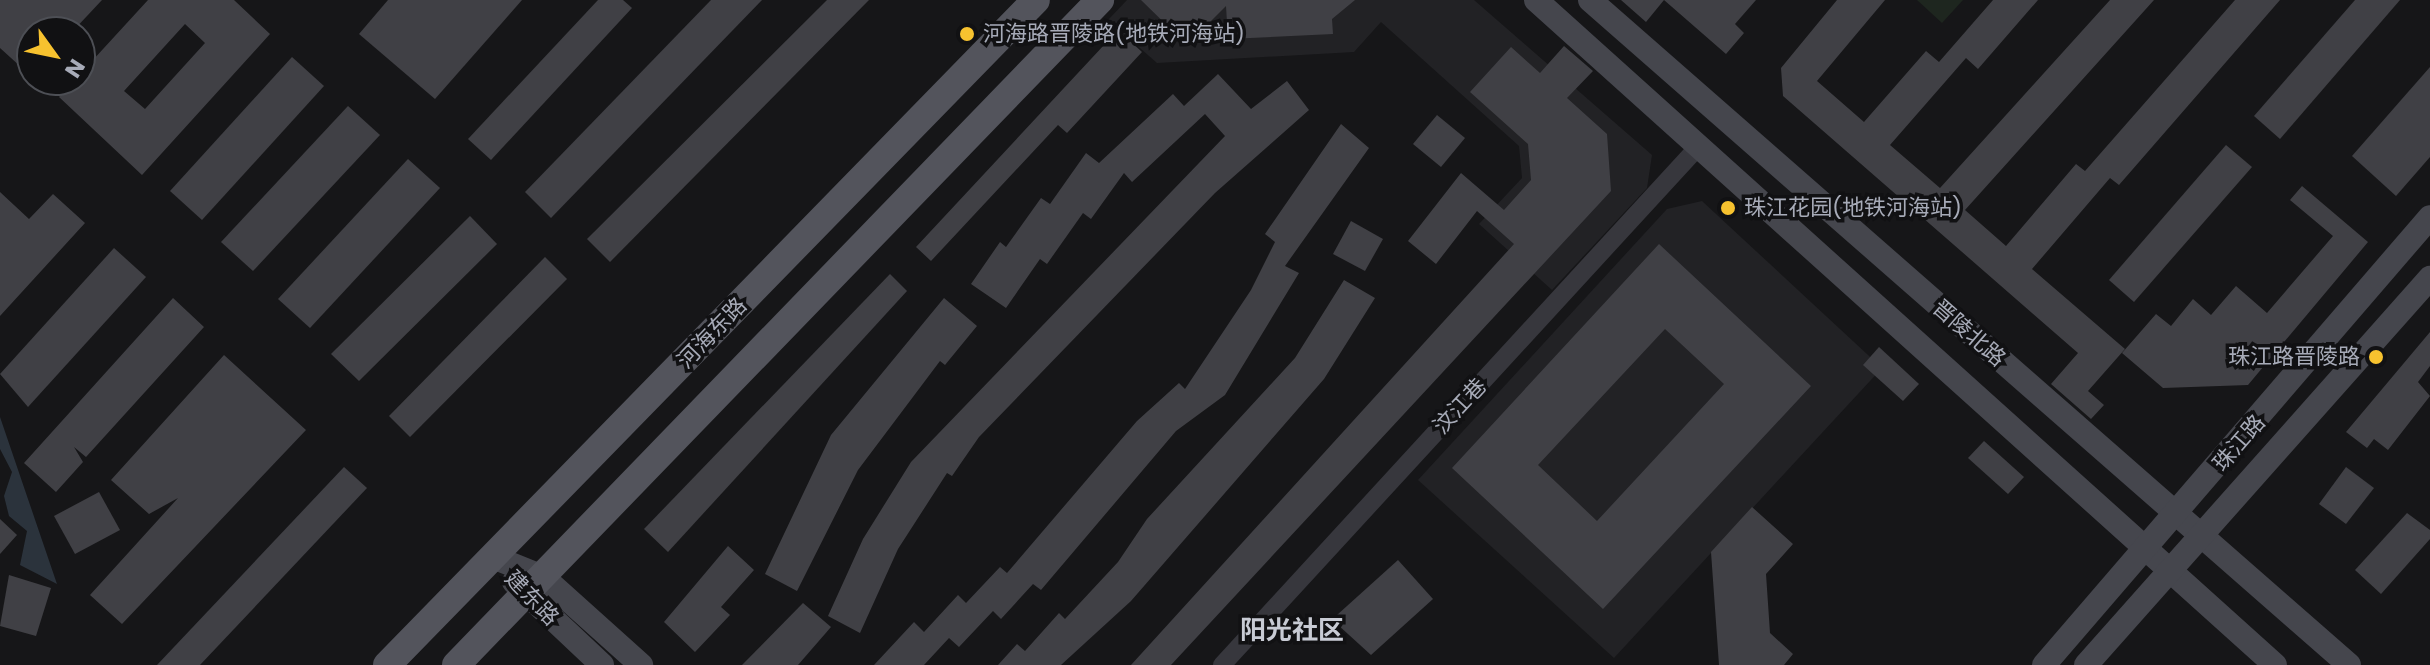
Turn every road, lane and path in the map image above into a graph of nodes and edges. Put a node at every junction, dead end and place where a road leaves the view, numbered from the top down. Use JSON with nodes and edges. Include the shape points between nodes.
{"nodes":[{"id":1,"x":1036,"y":0,"type":"edge"},
{"id":2,"x":1100,"y":0,"type":"edge"},
{"id":3,"x":1536,"y":0,"type":"edge"},
{"id":4,"x":1590,"y":0,"type":"edge"},
{"id":5,"x":1698,"y":147,"type":"junction"},
{"id":6,"x":2430,"y":217,"type":"edge"},
{"id":7,"x":2430,"y":278,"type":"edge"},
{"id":8,"x":2179,"y":514,"type":"junction"},
{"id":9,"x":2202,"y":534,"type":"junction"},
{"id":10,"x":2144,"y":551,"type":"junction"},
{"id":11,"x":493,"y":557,"type":"junction"},
{"id":12,"x":2167,"y":572,"type":"junction"},
{"id":13,"x":534,"y":586,"type":"junction"},
{"id":14,"x":387,"y":665,"type":"edge"},
{"id":15,"x":456,"y":665,"type":"edge"},
{"id":16,"x":602,"y":665,"type":"edge"},
{"id":17,"x":641,"y":665,"type":"edge"},
{"id":18,"x":1222,"y":665,"type":"edge"},
{"id":19,"x":2044,"y":665,"type":"edge"},
{"id":20,"x":2086,"y":665,"type":"edge"},
{"id":21,"x":2275,"y":665,"type":"edge"},
{"id":22,"x":2349,"y":665,"type":"edge"}],
"edges":[{"from":1,"to":11,"type":"main road","name":"河海东路"},
{"from":2,"to":13,"type":"main road"},
{"from":3,"to":5,"type":"main road","name":"晋陵北路"},
{"from":4,"to":8,"type":"main road","name":"晋陵北路"},
{"from":5,"to":10,"type":"main road","name":"晋陵北路"},
{"from":5,"to":18,"type":"street","name":"汶江巷"},
{"from":6,"to":8,"type":"main road","name":"珠江路"},
{"from":7,"to":9,"type":"main road","name":"珠江路"},
{"from":8,"to":9,"type":"main road","name":"晋陵北路"},
{"from":8,"to":10,"type":"main road","name":"珠江路"},
{"from":9,"to":12,"type":"main road","name":"珠江路"},
{"from":9,"to":22,"type":"main road","name":"晋陵北路"},
{"from":10,"to":12,"type":"main road","name":"晋陵北路"},
{"from":10,"to":19,"type":"main road","name":"珠江路"},
{"from":11,"to":13,"type":"main road","name":"建东路"},
{"from":11,"to":14,"type":"main road","name":"河海东路"},
{"from":12,"to":20,"type":"main road","name":"珠江路"},
{"from":12,"to":21,"type":"main road","name":"晋陵北路"},
{"from":13,"to":15,"type":"main road"},
{"from":13,"to":16,"type":"main road","name":"建东路"},
{"from":13,"to":17,"type":"main road","name":"建东路"}]}
